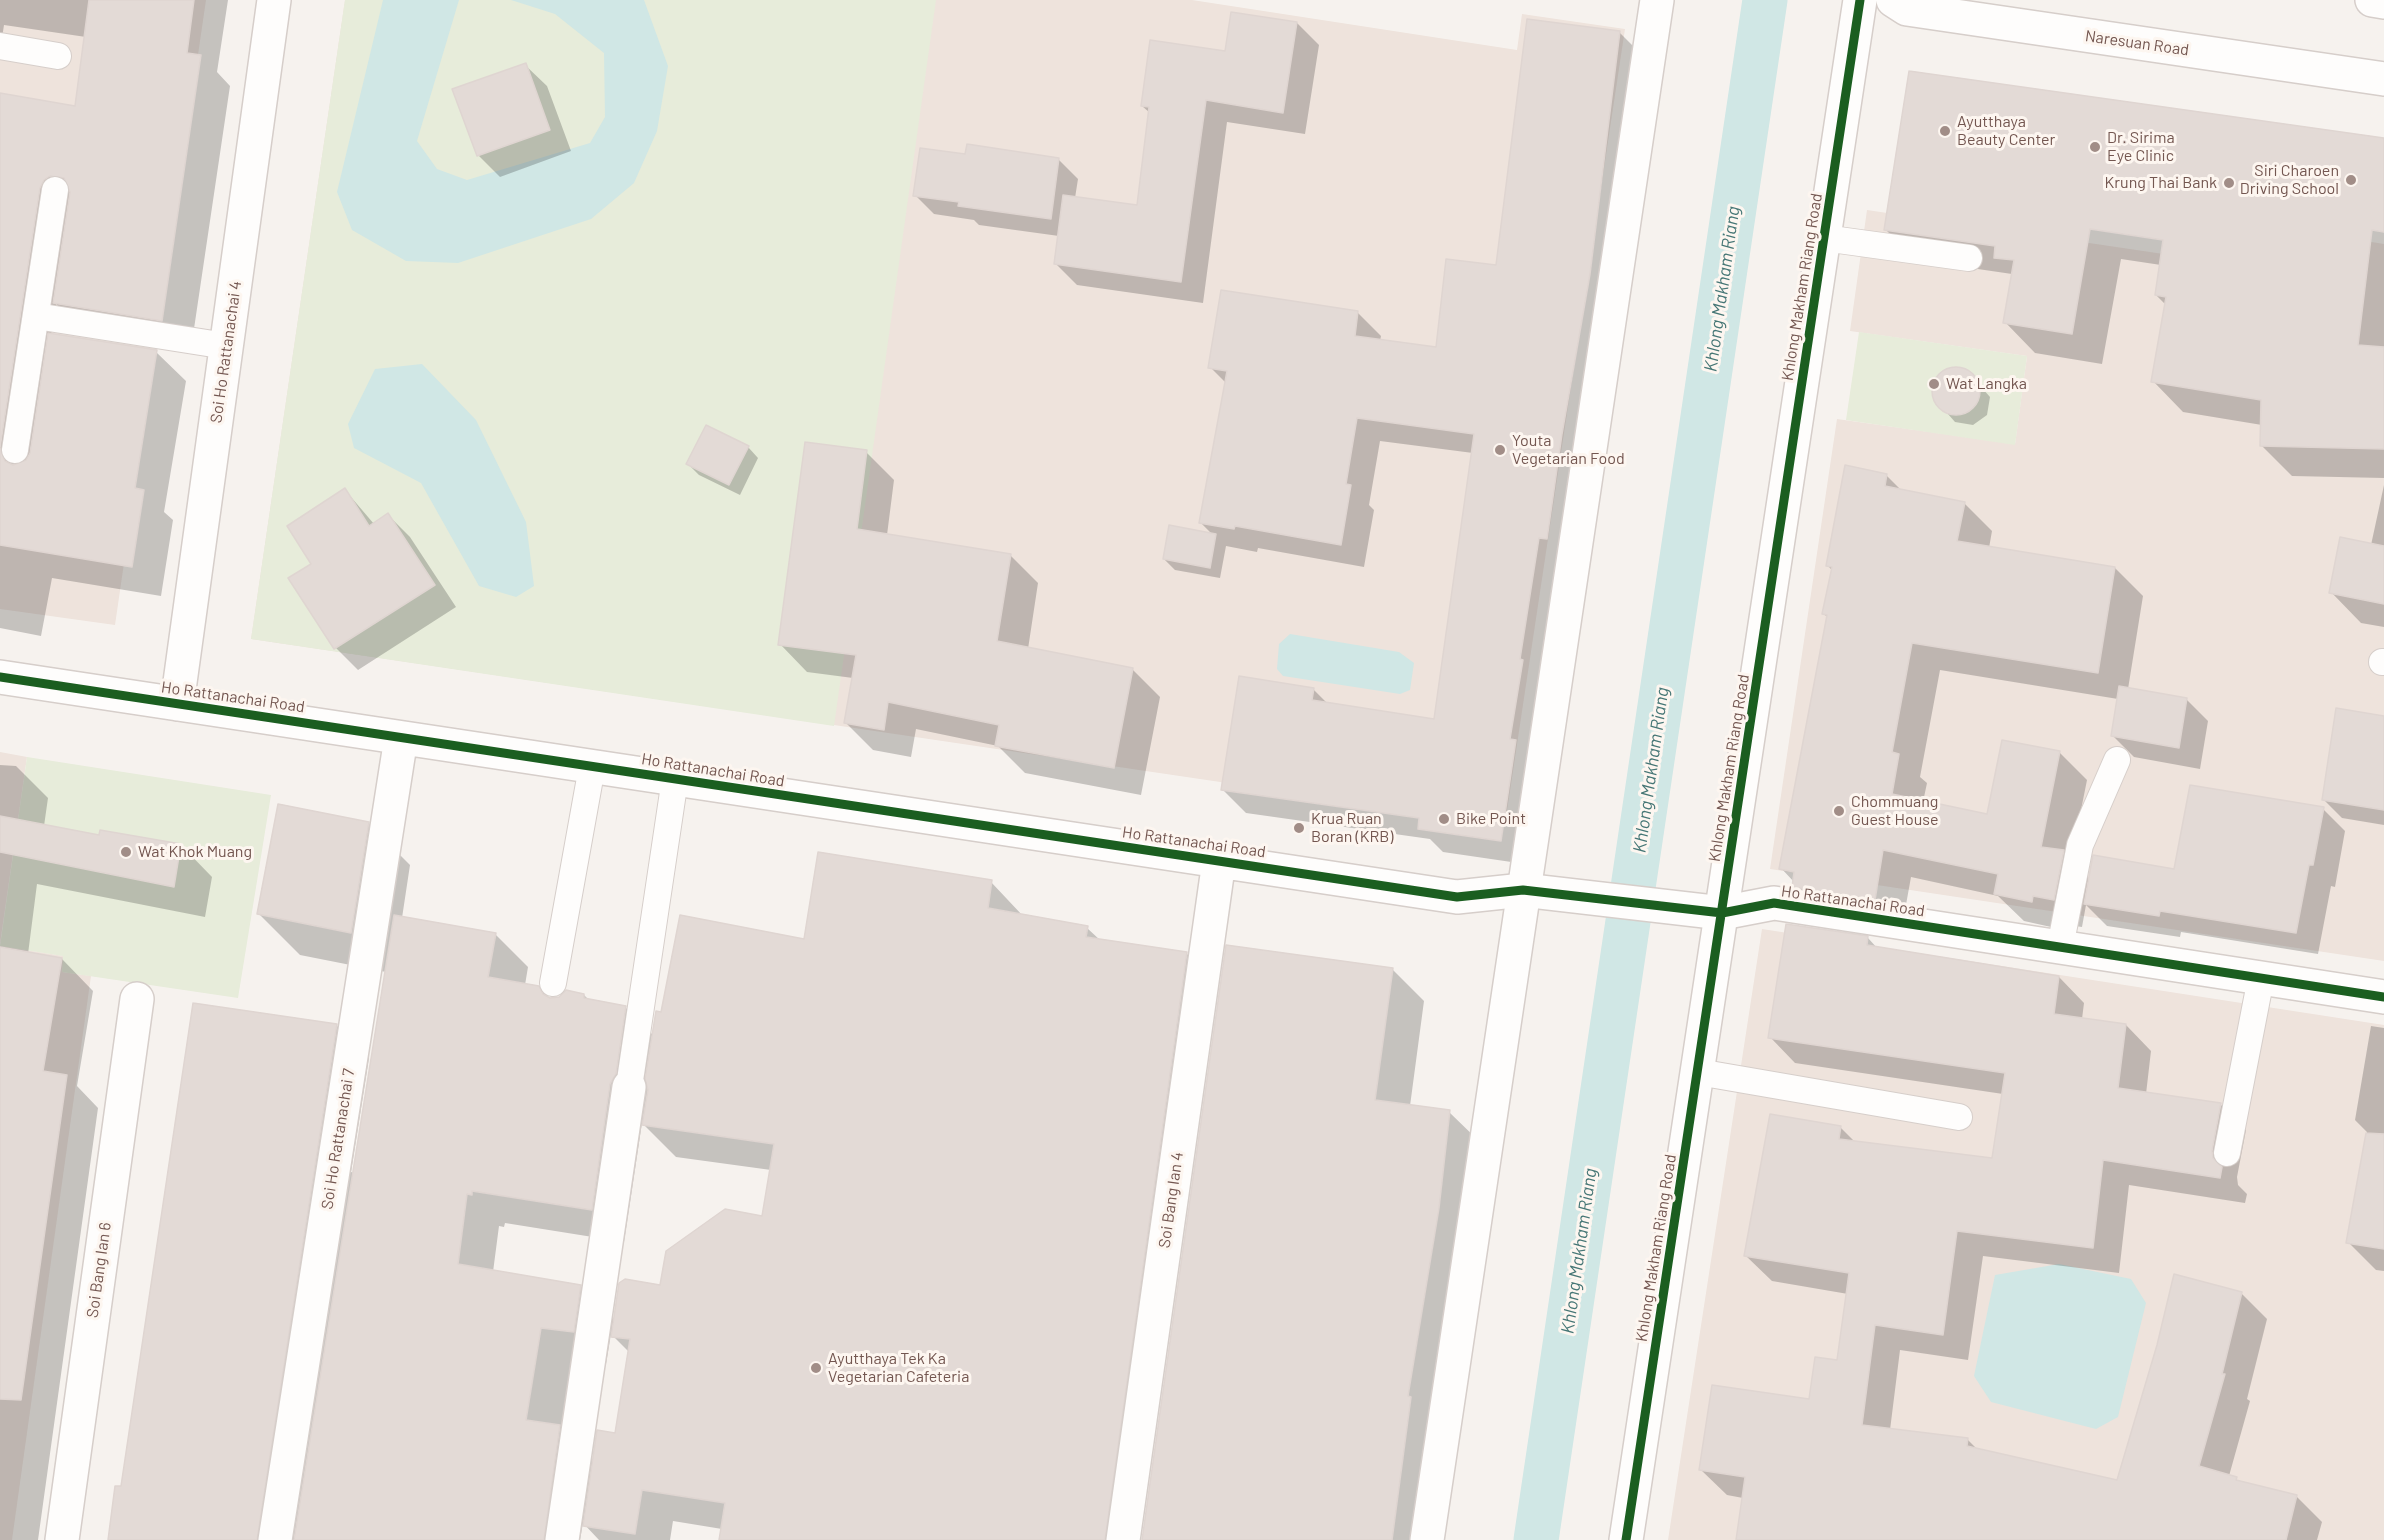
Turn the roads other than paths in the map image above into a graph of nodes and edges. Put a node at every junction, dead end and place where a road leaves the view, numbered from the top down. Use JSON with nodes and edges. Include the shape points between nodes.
{"nodes":[{"id":1,"x":274,"y":0,"type":"edge"},
{"id":2,"x":1657,"y":0,"type":"edge"},
{"id":3,"x":1860,"y":0,"type":"edge"},
{"id":4,"x":1893,"y":0,"type":"edge"},
{"id":5,"x":2372,"y":0,"type":"edge"},
{"id":6,"x":2384,"y":2,"type":"edge"},
{"id":7,"x":0,"y":46,"type":"edge"},
{"id":8,"x":58,"y":56,"type":"dead end"},
{"id":9,"x":2384,"y":79,"type":"edge"},
{"id":10,"x":55,"y":190,"type":"dead end"},
{"id":11,"x":1824,"y":238,"type":"junction"},
{"id":12,"x":1969,"y":258,"type":"dead end"},
{"id":13,"x":36,"y":316,"type":"junction"},
{"id":14,"x":226,"y":346,"type":"junction"},
{"id":15,"x":15,"y":450,"type":"dead end"},
{"id":16,"x":0,"y":677,"type":"edge"},
{"id":17,"x":177,"y":704,"type":"junction"},
{"id":18,"x":401,"y":738,"type":"junction"},
{"id":19,"x":2117,"y":760,"type":"dead end"},
{"id":20,"x":592,"y":767,"type":"junction"},
{"id":21,"x":675,"y":779,"type":"junction"},
{"id":22,"x":1219,"y":861,"type":"junction"},
{"id":23,"x":1523,"y":890,"type":"junction"},
{"id":24,"x":1722,"y":913,"type":"junction"},
{"id":25,"x":2060,"y":947,"type":"junction"},
{"id":26,"x":2261,"y":978,"type":"junction"},
{"id":27,"x":553,"y":983,"type":"dead end"},
{"id":28,"x":2384,"y":997,"type":"edge"},
{"id":29,"x":137,"y":999,"type":"dead end"},
{"id":30,"x":1698,"y":1072,"type":"junction"},
{"id":31,"x":629,"y":1087,"type":"joint"},
{"id":32,"x":1959,"y":1117,"type":"dead end"},
{"id":33,"x":2227,"y":1153,"type":"dead end"},
{"id":34,"x":62,"y":1540,"type":"edge"},
{"id":35,"x":275,"y":1540,"type":"edge"},
{"id":36,"x":562,"y":1540,"type":"edge"},
{"id":37,"x":1124,"y":1540,"type":"edge"},
{"id":38,"x":1427,"y":1540,"type":"edge"},
{"id":39,"x":1626,"y":1540,"type":"edge"}],
"edges":[{"from":1,"to":14,"type":"street","name":"Soi Ho Rattanachai 4"},
{"from":2,"to":23,"type":"street"},
{"from":3,"to":11,"type":"street","name":"Khlong Makham Riang Road"},
{"from":4,"to":9,"type":"street","name":"Naresuan Road","via":[[1907,9]]},
{"from":5,"to":6,"type":"street"},
{"from":7,"to":8,"type":"lane"},
{"from":10,"to":13,"type":"lane"},
{"from":11,"to":12,"type":"lane"},
{"from":11,"to":24,"type":"street","name":"Khlong Makham Riang Road"},
{"from":13,"to":14,"type":"lane"},
{"from":13,"to":15,"type":"lane"},
{"from":14,"to":17,"type":"street","name":"Soi Ho Rattanachai 4"},
{"from":16,"to":17,"type":"street","name":"Ho Rattanachai Road"},
{"from":17,"to":18,"type":"street","name":"Ho Rattanachai Road"},
{"from":18,"to":20,"type":"street","name":"Ho Rattanachai Road"},
{"from":18,"to":35,"type":"street","name":"Soi Ho Rattanachai 7"},
{"from":19,"to":25,"type":"lane","via":[[2080,845]]},
{"from":20,"to":21,"type":"street","name":"Ho Rattanachai Road"},
{"from":20,"to":27,"type":"lane"},
{"from":21,"to":22,"type":"street","name":"Ho Rattanachai Road"},
{"from":21,"to":31,"type":"lane"},
{"from":22,"to":23,"type":"street","name":"Ho Rattanachai Road","via":[[1457,897]]},
{"from":22,"to":37,"type":"street","name":"Soi Bang Ian 4"},
{"from":23,"to":24,"type":"street","name":"Ho Rattanachai Road"},
{"from":23,"to":38,"type":"street"},
{"from":24,"to":25,"type":"street","name":"Ho Rattanachai Road","via":[[1774,903]]},
{"from":24,"to":30,"type":"street","name":"Khlong Makham Riang Road"},
{"from":25,"to":26,"type":"street","name":"Ho Rattanachai Road"},
{"from":26,"to":28,"type":"street","name":"Ho Rattanachai Road"},
{"from":26,"to":33,"type":"lane"},
{"from":29,"to":34,"type":"street","name":"Soi Bang Ian 6"},
{"from":30,"to":32,"type":"lane"},
{"from":30,"to":39,"type":"street","name":"Khlong Makham Riang Road"},
{"from":31,"to":36,"type":"street"}]}
